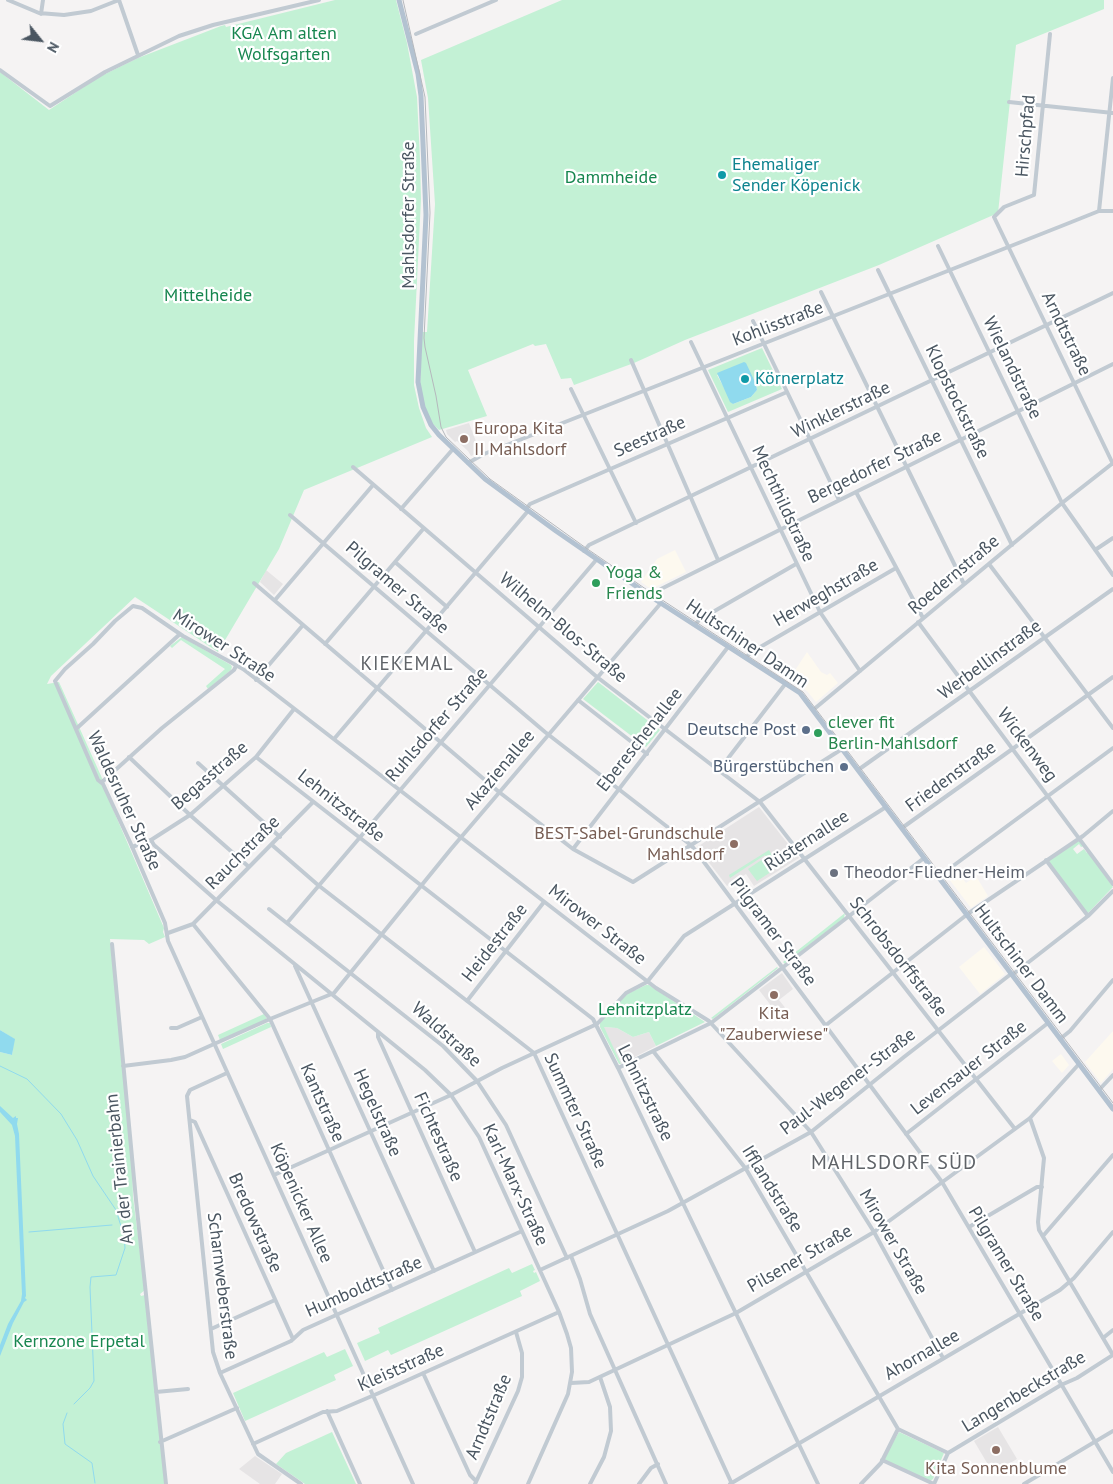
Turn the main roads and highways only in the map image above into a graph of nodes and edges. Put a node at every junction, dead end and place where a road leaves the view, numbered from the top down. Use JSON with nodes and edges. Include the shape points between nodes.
{"nodes":[{"id":1,"x":399,"y":0,"type":"edge"},
{"id":2,"x":434,"y":429,"type":"joint"},
{"id":3,"x":1113,"y":1109,"type":"edge"}],
"edges":[{"from":1,"to":2,"type":"main road","name":"Mahlsdorfer Straße","via":[[421,96],[426,215],[418,382],[423,407]]},
{"from":2,"to":3,"type":"main road","name":"Hultschiner Damm","via":[[485,479],[527,510],[652,597],[800,693]]}]}
